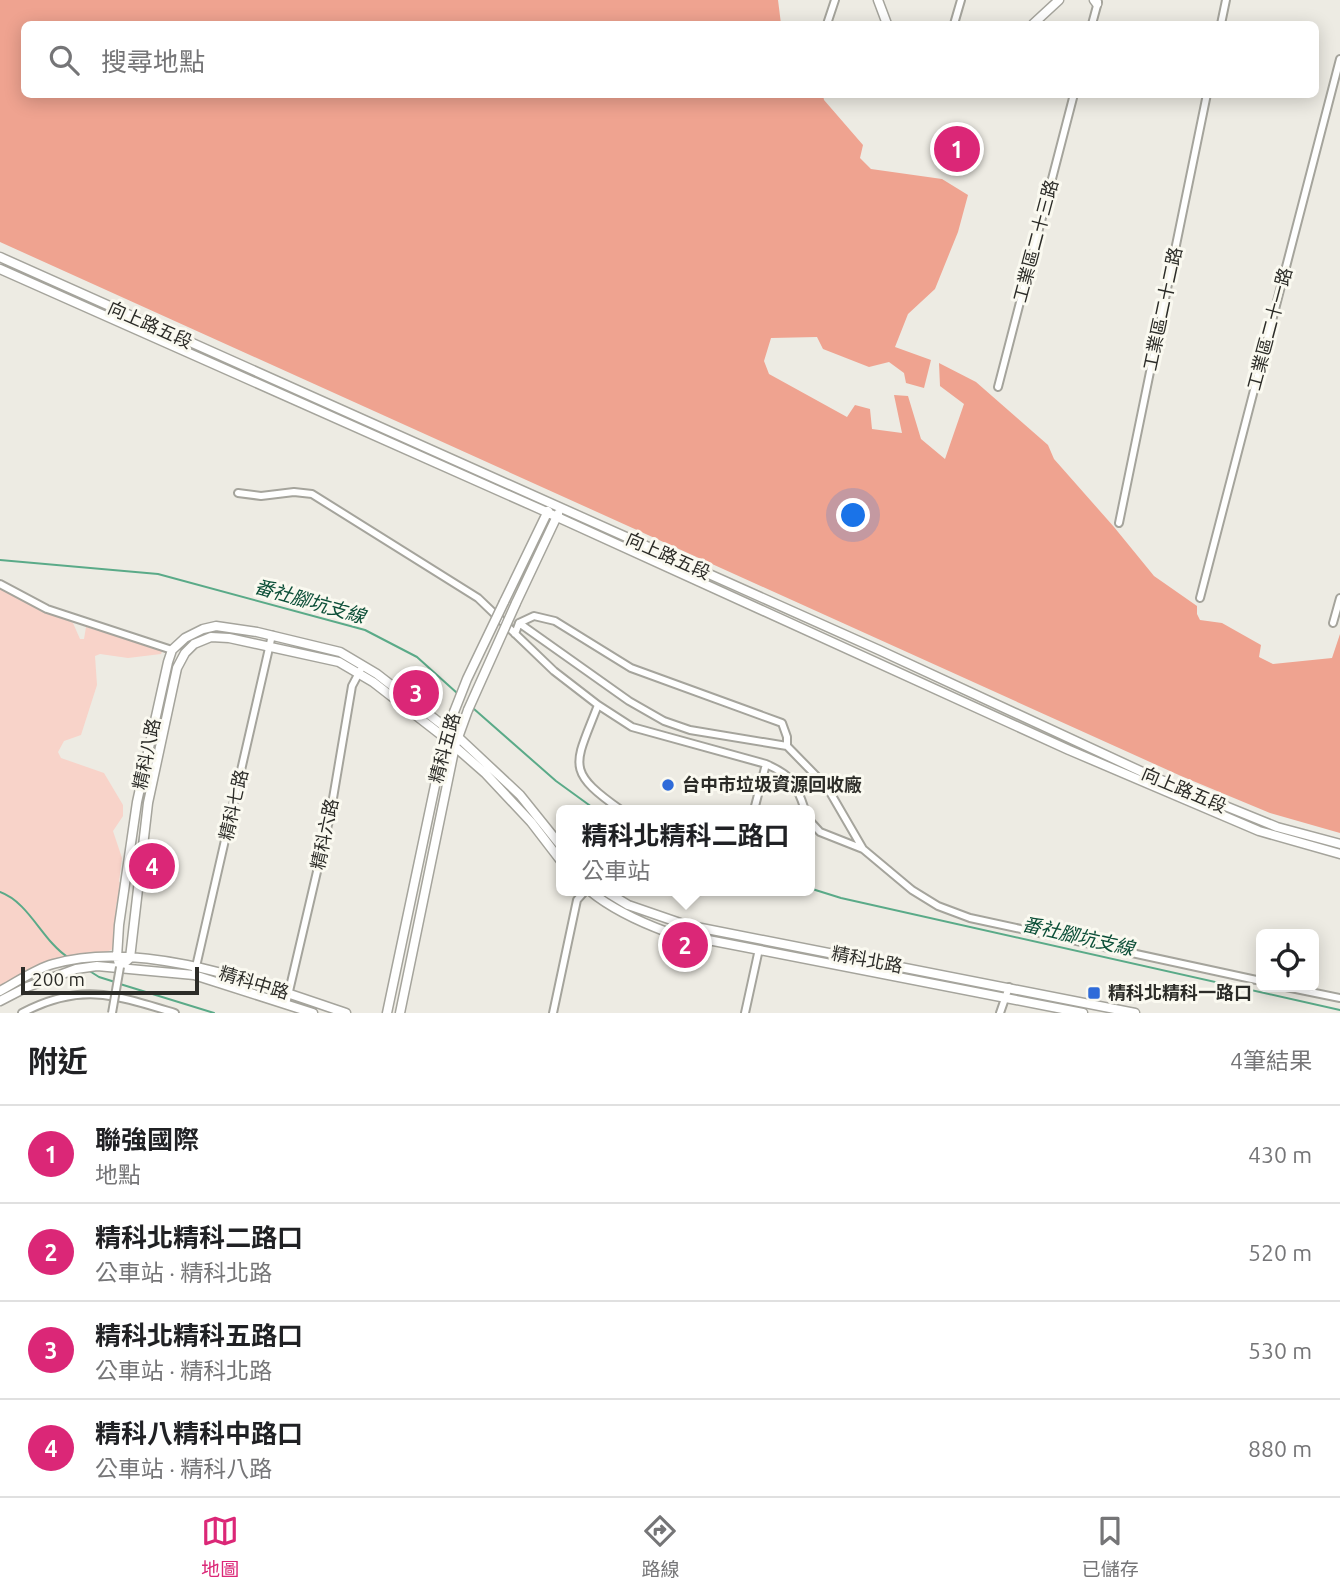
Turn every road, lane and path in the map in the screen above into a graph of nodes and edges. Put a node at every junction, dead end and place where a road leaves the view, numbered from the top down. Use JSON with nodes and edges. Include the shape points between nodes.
{"nodes":[{"id":1,"x":835,"y":0,"type":"edge"},
{"id":2,"x":878,"y":0,"type":"edge"},
{"id":3,"x":961,"y":0,"type":"edge"},
{"id":4,"x":1059,"y":0,"type":"edge"},
{"id":5,"x":1226,"y":0,"type":"edge"},
{"id":6,"x":1097,"y":1,"type":"edge"},
{"id":7,"x":828,"y":21,"type":"edge"},
{"id":8,"x":886,"y":21,"type":"edge"},
{"id":9,"x":955,"y":21,"type":"edge"},
{"id":10,"x":1036,"y":21,"type":"edge"},
{"id":11,"x":1093,"y":21,"type":"edge"},
{"id":12,"x":1222,"y":21,"type":"edge"},
{"id":13,"x":1340,"y":59,"type":"edge"},
{"id":14,"x":1073,"y":98,"type":"edge"},
{"id":15,"x":1206,"y":98,"type":"edge"},
{"id":16,"x":0,"y":257,"type":"edge"},
{"id":17,"x":0,"y":269,"type":"edge"},
{"id":18,"x":998,"y":387,"type":"dead end"},
{"id":19,"x":238,"y":494,"type":"dead end"},
{"id":20,"x":553,"y":502,"type":"junction"},
{"id":21,"x":563,"y":507,"type":"junction"},
{"id":22,"x":546,"y":513,"type":"junction"},
{"id":23,"x":555,"y":518,"type":"junction"},
{"id":24,"x":1119,"y":523,"type":"dead end"},
{"id":25,"x":0,"y":584,"type":"edge"},
{"id":26,"x":1200,"y":598,"type":"dead end"},
{"id":27,"x":1340,"y":598,"type":"edge"},
{"id":28,"x":519,"y":623,"type":"junction"},
{"id":29,"x":1333,"y":623,"type":"dead end"},
{"id":30,"x":515,"y":634,"type":"junction"},
{"id":31,"x":272,"y":635,"type":"junction"},
{"id":32,"x":270,"y":646,"type":"junction"},
{"id":33,"x":172,"y":650,"type":"junction"},
{"id":34,"x":362,"y":664,"type":"junction"},
{"id":35,"x":359,"y":675,"type":"junction"},
{"id":36,"x":598,"y":705,"type":"junction"},
{"id":37,"x":447,"y":727,"type":"junction"},
{"id":38,"x":445,"y":737,"type":"junction"},
{"id":39,"x":458,"y":737,"type":"junction"},
{"id":40,"x":455,"y":746,"type":"junction"},
{"id":41,"x":787,"y":746,"type":"junction"},
{"id":42,"x":766,"y":764,"type":"junction"},
{"id":43,"x":614,"y":805,"type":"edge"},
{"id":44,"x":755,"y":805,"type":"edge"},
{"id":45,"x":803,"y":805,"type":"edge"},
{"id":46,"x":815,"y":827,"type":"edge"},
{"id":47,"x":556,"y":840,"type":"edge"},
{"id":48,"x":1340,"y":844,"type":"edge"},
{"id":49,"x":863,"y":849,"type":"junction"},
{"id":50,"x":1340,"y":853,"type":"edge"},
{"id":51,"x":556,"y":855,"type":"edge"},
{"id":52,"x":582,"y":896,"type":"edge"},
{"id":53,"x":595,"y":896,"type":"edge"},
{"id":54,"x":613,"y":896,"type":"edge"},
{"id":55,"x":760,"y":945,"type":"junction"},
{"id":56,"x":117,"y":957,"type":"junction"},
{"id":57,"x":130,"y":958,"type":"junction"},
{"id":58,"x":120,"y":967,"type":"junction"},
{"id":59,"x":196,"y":970,"type":"junction"},
{"id":60,"x":1256,"y":980,"type":"edge"},
{"id":61,"x":1009,"y":987,"type":"junction"},
{"id":62,"x":0,"y":990,"type":"edge"},
{"id":63,"x":1311,"y":992,"type":"edge"},
{"id":64,"x":288,"y":993,"type":"junction"},
{"id":65,"x":1340,"y":998,"type":"edge"},
{"id":66,"x":1006,"y":999,"type":"junction"},
{"id":67,"x":0,"y":1000,"type":"edge"},
{"id":68,"x":286,"y":1004,"type":"junction"},
{"id":69,"x":22,"y":1013,"type":"edge"},
{"id":70,"x":112,"y":1013,"type":"edge"},
{"id":71,"x":175,"y":1013,"type":"edge"},
{"id":72,"x":313,"y":1013,"type":"edge"},
{"id":73,"x":346,"y":1013,"type":"edge"},
{"id":74,"x":387,"y":1013,"type":"edge"},
{"id":75,"x":400,"y":1013,"type":"edge"},
{"id":76,"x":554,"y":1013,"type":"edge"},
{"id":77,"x":745,"y":1013,"type":"edge"},
{"id":78,"x":1000,"y":1013,"type":"edge"},
{"id":79,"x":1083,"y":1013,"type":"edge"},
{"id":80,"x":1135,"y":1013,"type":"edge"}],
"edges":[{"from":1,"to":7,"type":"street"},
{"from":2,"to":8,"type":"street"},
{"from":3,"to":9,"type":"street"},
{"from":4,"to":10,"type":"street"},
{"from":5,"to":12,"type":"street"},
{"from":6,"to":11,"type":"street"},
{"from":13,"to":26,"type":"street","name":"工業區二十一路"},
{"from":14,"to":18,"type":"street","name":"工業區二十三路"},
{"from":15,"to":24,"type":"street","name":"工業區二十二路"},
{"from":16,"to":20,"type":"street","name":"向上路五段"},
{"from":17,"to":22,"type":"street","name":"向上路五段"},
{"from":19,"to":30,"type":"street","via":[[312,494],[478,598]]},
{"from":20,"to":21,"type":"street","name":"向上路五段"},
{"from":20,"to":22,"type":"street","name":"精科五路"},
{"from":21,"to":23,"type":"street","name":"精科五路"},
{"from":21,"to":48,"type":"street","name":"向上路五段","via":[[1149,775],[1266,822]]},
{"from":22,"to":23,"type":"street","name":"向上路五段"},
{"from":22,"to":37,"type":"street","name":"精科五路","bridge":true},
{"from":23,"to":39,"type":"street","name":"精科五路","bridge":true},
{"from":23,"to":50,"type":"street","name":"向上路五段","via":[[1235,822]]},
{"from":25,"to":33,"type":"street","via":[[47,609]]},
{"from":27,"to":29,"type":"street"},
{"from":28,"to":30,"type":"street"},
{"from":28,"to":41,"type":"street","via":[[664,721],[690,730]]},
{"from":28,"to":41,"type":"street","via":[[534,616],[555,621],[631,668],[782,723]]},
{"from":30,"to":36,"type":"street"},
{"from":31,"to":32,"type":"street","name":"精科七路"},
{"from":31,"to":33,"type":"street","via":[[209,627],[191,634]]},
{"from":31,"to":34,"type":"street","via":[[340,652]]},
{"from":32,"to":35,"type":"street","via":[[339,662]]},
{"from":32,"to":57,"type":"street","name":"精科八路","via":[[211,638],[194,644],[179,663],[148,803]]},
{"from":32,"to":59,"type":"street","name":"精科七路"},
{"from":33,"to":56,"type":"street","name":"精科八路","via":[[137,802]]},
{"from":34,"to":35,"type":"street","name":"精科六路"},
{"from":34,"to":37,"type":"street"},
{"from":35,"to":38,"type":"street"},
{"from":35,"to":64,"type":"street","name":"精科六路","via":[[352,686],[330,816]]},
{"from":36,"to":42,"type":"street","via":[[632,727]]},
{"from":36,"to":43,"type":"street","via":[[580,751],[579,769],[584,780]]},
{"from":37,"to":38,"type":"street","name":"精科五路"},
{"from":37,"to":39,"type":"street"},
{"from":38,"to":40,"type":"street"},
{"from":38,"to":74,"type":"street","name":"精科五路"},
{"from":39,"to":40,"type":"street","name":"精科五路"},
{"from":39,"to":47,"type":"street","via":[[520,795]]},
{"from":40,"to":51,"type":"street","via":[[499,787]]},
{"from":40,"to":75,"type":"street","name":"精科五路"},
{"from":41,"to":49,"type":"street","via":[[827,787]]},
{"from":42,"to":44,"type":"street"},
{"from":42,"to":45,"type":"street","via":[[796,783]]},
{"from":46,"to":49,"type":"street"},
{"from":49,"to":60,"type":"street","via":[[912,890],[970,918]]},
{"from":52,"to":76,"type":"street"},
{"from":53,"to":55,"type":"street","name":"精科北路","via":[[659,929]]},
{"from":54,"to":55,"type":"street","name":"精科北路","via":[[666,920]]},
{"from":55,"to":61,"type":"street","name":"精科北路"},
{"from":55,"to":66,"type":"street","name":"精科北路"},
{"from":55,"to":77,"type":"street"},
{"from":56,"to":57,"type":"street","name":"精科中路"},
{"from":56,"to":58,"type":"street","name":"精科八路"},
{"from":56,"to":62,"type":"street","name":"精科中路","via":[[89,956],[50,965]]},
{"from":57,"to":58,"type":"street"},
{"from":57,"to":59,"type":"street","name":"精科中路"},
{"from":58,"to":59,"type":"street","name":"精科中路"},
{"from":58,"to":67,"type":"street","name":"精科中路","via":[[76,969]]},
{"from":58,"to":70,"type":"street","name":"精科八路","bridge":true},
{"from":59,"to":64,"type":"street","name":"精科中路"},
{"from":59,"to":68,"type":"street","name":"精科中路"},
{"from":61,"to":66,"type":"street"},
{"from":61,"to":80,"type":"street","name":"精科北路"},
{"from":63,"to":65,"type":"street"},
{"from":64,"to":68,"type":"street","name":"精科六路"},
{"from":64,"to":73,"type":"street","name":"精科中路"},
{"from":66,"to":78,"type":"street"},
{"from":66,"to":79,"type":"street","name":"精科北路"},
{"from":68,"to":72,"type":"street","name":"精科中路"},
{"from":69,"to":71,"type":"street","via":[[43,1003],[92,992]]}]}
